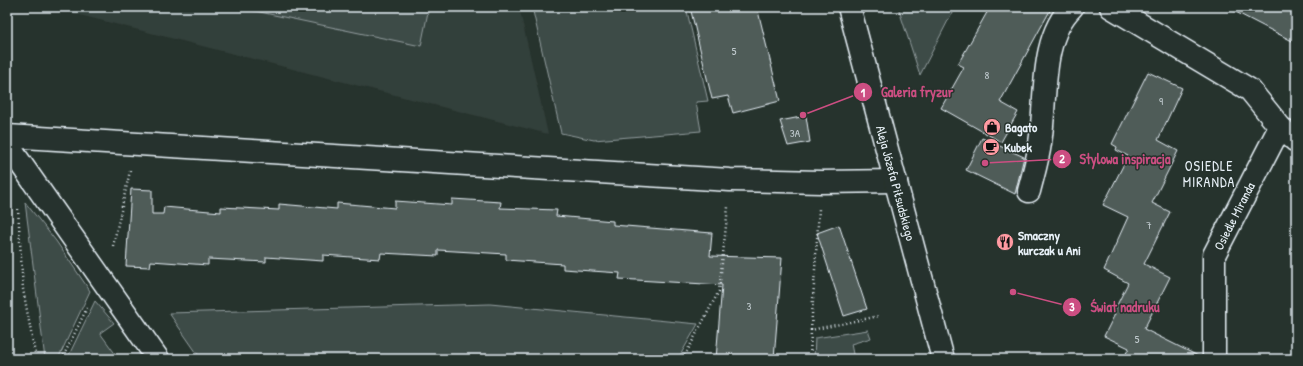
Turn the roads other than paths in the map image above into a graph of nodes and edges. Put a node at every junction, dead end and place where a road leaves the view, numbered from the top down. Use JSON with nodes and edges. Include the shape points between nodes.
{"nodes":[{"id":1,"x":849,"y":7,"type":"edge"},
{"id":2,"x":1072,"y":7,"type":"edge"},
{"id":3,"x":1111,"y":7,"type":"edge"},
{"id":4,"x":1280,"y":127,"type":"junction"},
{"id":5,"x":7,"y":136,"type":"edge"},
{"id":6,"x":1296,"y":141,"type":"edge"},
{"id":7,"x":7,"y":144,"type":"edge"},
{"id":8,"x":896,"y":180,"type":"junction"},
{"id":9,"x":1029,"y":191,"type":"dead end"},
{"id":10,"x":158,"y":359,"type":"edge"},
{"id":11,"x":943,"y":359,"type":"edge"},
{"id":12,"x":1214,"y":359,"type":"edge"}],
"edges":[{"from":1,"to":8,"type":"street","name":"Aleja Józefa Piłsudskiego"},
{"from":2,"to":9,"type":"street","via":[[1064,15],[1053,37],[1048,59],[1040,143]]},
{"from":3,"to":4,"type":"street","via":[[1250,90]]},
{"from":4,"to":6,"type":"street"},
{"from":4,"to":12,"type":"street","name":"Osiedle Miranda","via":[[1214,255]]},
{"from":5,"to":8,"type":"street","via":[[730,180]]},
{"from":7,"to":10,"type":"street"},
{"from":8,"to":11,"type":"street","name":"Aleja Józefa Piłsudskiego"}]}
